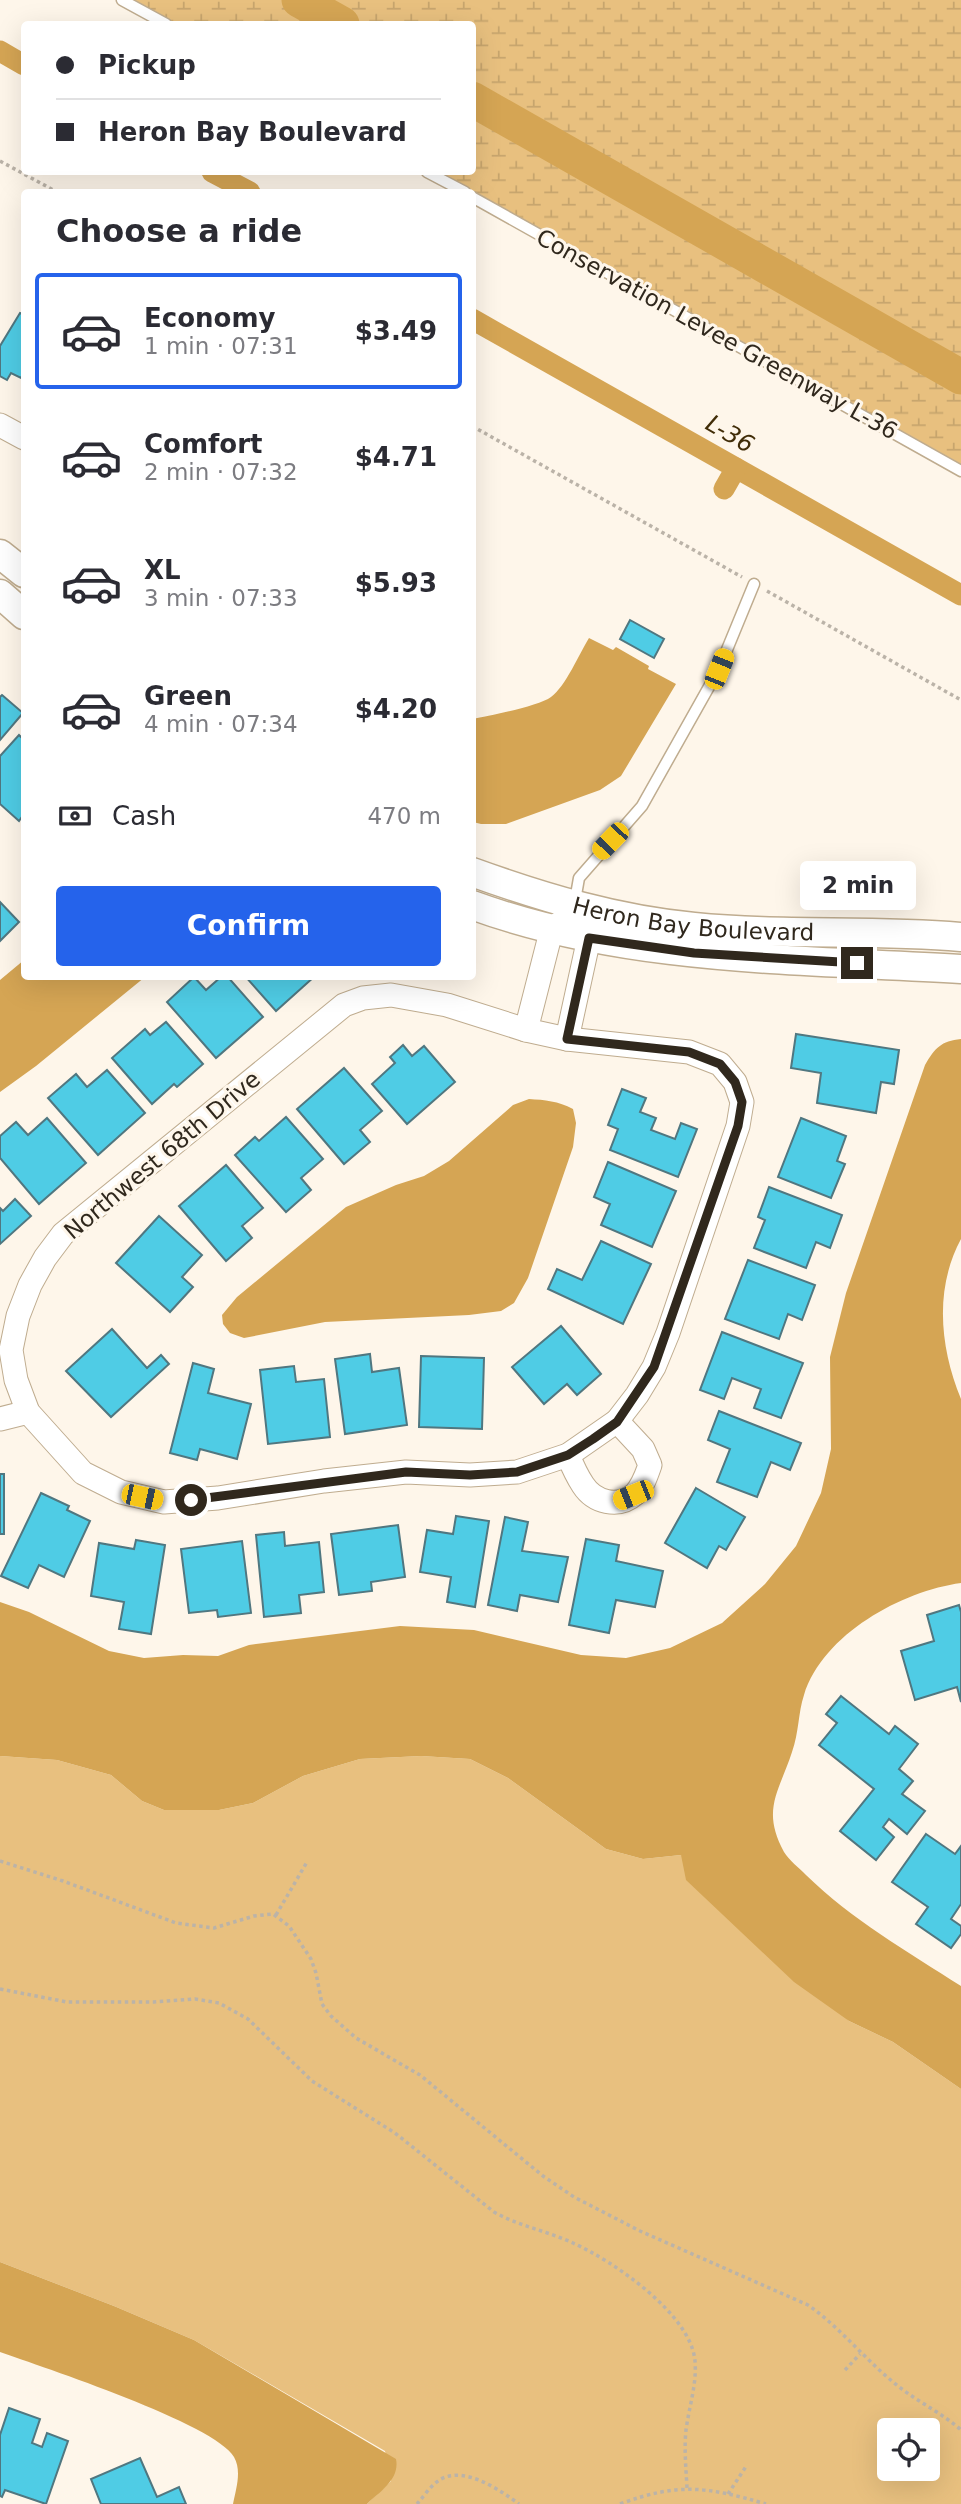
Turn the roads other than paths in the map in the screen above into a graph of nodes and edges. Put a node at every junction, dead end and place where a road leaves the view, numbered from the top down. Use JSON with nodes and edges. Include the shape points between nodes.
{"nodes":[{"id":1,"x":122,"y":0,"type":"edge"},
{"id":2,"x":160,"y":21,"type":"edge"},
{"id":3,"x":434,"y":175,"type":"edge"},
{"id":4,"x":459,"y":189,"type":"edge"},
{"id":5,"x":476,"y":199,"type":"edge"},
{"id":6,"x":0,"y":425,"type":"edge"},
{"id":7,"x":21,"y":436,"type":"edge"},
{"id":8,"x":961,"y":471,"type":"edge"},
{"id":9,"x":0,"y":554,"type":"edge"},
{"id":10,"x":21,"y":571,"type":"edge"},
{"id":11,"x":754,"y":584,"type":"road end"},
{"id":12,"x":0,"y":594,"type":"edge"},
{"id":13,"x":21,"y":612,"type":"edge"},
{"id":14,"x":476,"y":873,"type":"edge"},
{"id":15,"x":476,"y":906,"type":"edge"},
{"id":16,"x":582,"y":909,"type":"junction"},
{"id":17,"x":552,"y":928,"type":"junction"},
{"id":18,"x":961,"y":937,"type":"edge"},
{"id":19,"x":589,"y":938,"type":"junction"},
{"id":20,"x":961,"y":969,"type":"edge"},
{"id":21,"x":526,"y":1030,"type":"junction"},
{"id":22,"x":567,"y":1039,"type":"junction"},
{"id":23,"x":6,"y":1352,"type":"edge"},
{"id":24,"x":28,"y":1412,"type":"junction"},
{"id":25,"x":0,"y":1419,"type":"edge"},
{"id":26,"x":617,"y":1422,"type":"junction"},
{"id":27,"x":568,"y":1455,"type":"junction"}],
"edges":[{"from":1,"to":2,"type":"lane"},
{"from":3,"to":4,"type":"lane"},
{"from":5,"to":8,"type":"lane","name":"Conservation Levee Greenway L-36"},
{"from":6,"to":7,"type":"street"},
{"from":9,"to":10,"type":"street"},
{"from":11,"to":16,"type":"lane","via":[[719,669],[642,806],[579,878],[576,895]]},
{"from":12,"to":13,"type":"street"},
{"from":14,"to":16,"type":"street","name":"Heron Bay Boulevard"},
{"from":15,"to":17,"type":"street","name":"Heron Bay Boulevard"},
{"from":16,"to":17,"type":"street"},
{"from":16,"to":18,"type":"street","name":"Heron Bay Boulevard","via":[[694,927]]},
{"from":16,"to":19,"type":"street"},
{"from":17,"to":19,"type":"street","name":"Heron Bay Boulevard"},
{"from":17,"to":21,"type":"street"},
{"from":19,"to":20,"type":"street","name":"Heron Bay Boulevard","via":[[706,954]]},
{"from":19,"to":22,"type":"street"},
{"from":21,"to":22,"type":"street"},
{"from":21,"to":23,"type":"street","name":"Northwest 68th Drive","via":[[447,1005],[391,995],[344,1005],[64,1234],[30,1285]]},
{"from":22,"to":26,"type":"street","via":[[689,1052],[720,1064],[735,1082],[742,1102],[738,1126],[668,1333],[654,1367]]},
{"from":23,"to":24,"type":"street","name":"Northwest 68th Drive"},
{"from":24,"to":25,"type":"street"},
{"from":24,"to":27,"type":"street","via":[[83,1473],[121,1492],[164,1502],[406,1472],[517,1472]]},
{"from":26,"to":27,"type":"street"},
{"from":26,"to":27,"type":"street","via":[[643,1448],[650,1465],[633,1495],[614,1503],[597,1499],[583,1486]]}]}
